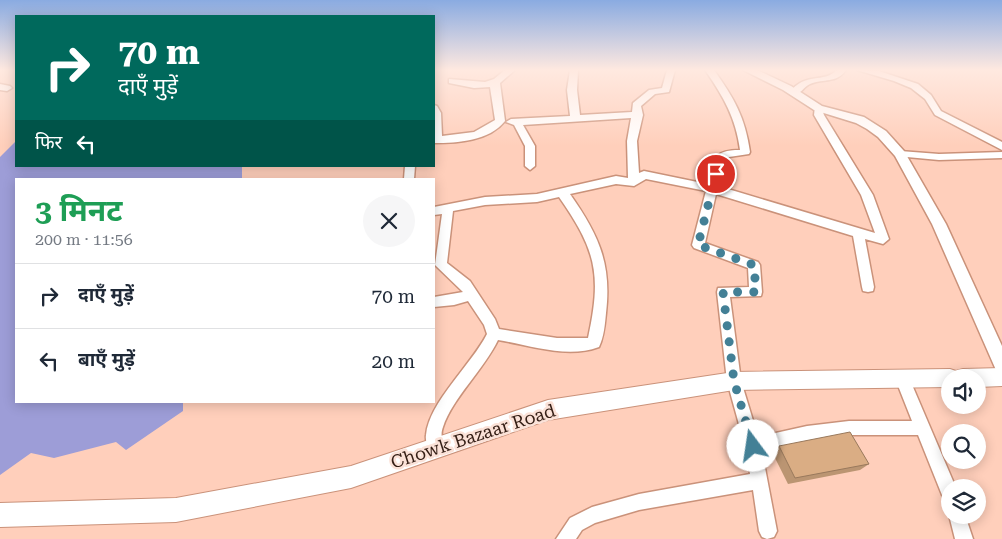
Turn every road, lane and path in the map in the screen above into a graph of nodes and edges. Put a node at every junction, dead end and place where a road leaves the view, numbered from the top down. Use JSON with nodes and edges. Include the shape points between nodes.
{"nodes":[{"id":1,"x":497,"y":95,"type":"edge"},
{"id":2,"x":573,"y":95,"type":"edge"},
{"id":3,"x":647,"y":95,"type":"edge"},
{"id":4,"x":728,"y":95,"type":"edge"},
{"id":5,"x":797,"y":95,"type":"edge"},
{"id":6,"x":927,"y":95,"type":"edge"},
{"id":7,"x":818,"y":108,"type":"junction"},
{"id":8,"x":435,"y":110,"type":"edge"},
{"id":9,"x":638,"y":115,"type":"junction"},
{"id":10,"x":575,"y":118,"type":"junction"},
{"id":11,"x":498,"y":122,"type":"junction"},
{"id":12,"x":517,"y":122,"type":"junction"},
{"id":13,"x":435,"y":140,"type":"edge"},
{"id":14,"x":1002,"y":147,"type":"edge"},
{"id":15,"x":900,"y":154,"type":"junction"},
{"id":16,"x":1002,"y":155,"type":"edge"},
{"id":17,"x":530,"y":166,"type":"dead end"},
{"id":18,"x":634,"y":182,"type":"junction"},
{"id":19,"x":712,"y":189,"type":"junction"},
{"id":20,"x":562,"y":192,"type":"junction"},
{"id":21,"x":448,"y":208,"type":"junction"},
{"id":22,"x":435,"y":211,"type":"edge"},
{"id":23,"x":858,"y":232,"type":"junction"},
{"id":24,"x":868,"y":287,"type":"dead end"},
{"id":25,"x":471,"y":295,"type":"junction"},
{"id":26,"x":435,"y":302,"type":"edge"},
{"id":27,"x":494,"y":334,"type":"junction"},
{"id":28,"x":1002,"y":365,"type":"edge"},
{"id":29,"x":986,"y":377,"type":"edge"},
{"id":30,"x":1002,"y":377,"type":"edge"},
{"id":31,"x":902,"y":378,"type":"junction"},
{"id":32,"x":941,"y":378,"type":"edge"},
{"id":33,"x":734,"y":381,"type":"junction"},
{"id":34,"x":924,"y":428,"type":"junction"},
{"id":35,"x":753,"y":446,"type":"junction"},
{"id":36,"x":436,"y":448,"type":"junction"},
{"id":37,"x":944,"y":479,"type":"edge"},
{"id":38,"x":759,"y":481,"type":"junction"},
{"id":39,"x":0,"y":516,"type":"edge"},
{"id":40,"x":960,"y":524,"type":"edge"},
{"id":41,"x":768,"y":531,"type":"dead end"},
{"id":42,"x":566,"y":539,"type":"edge"},
{"id":43,"x":964,"y":539,"type":"edge"}],
"edges":[{"from":1,"to":11,"type":"street"},
{"from":2,"to":10,"type":"street"},
{"from":3,"to":9,"type":"street","via":[[636,105]]},
{"from":4,"to":19,"type":"street","via":[[743,130],[745,152],[722,155]]},
{"from":5,"to":7,"type":"street"},
{"from":6,"to":14,"type":"street","via":[[936,112]]},
{"from":7,"to":15,"type":"street","via":[[871,126]]},
{"from":7,"to":23,"type":"street","via":[[819,115],[867,195],[883,239]]},
{"from":8,"to":13,"type":"street"},
{"from":9,"to":10,"type":"street"},
{"from":9,"to":18,"type":"street","via":[[632,142]]},
{"from":10,"to":12,"type":"street"},
{"from":11,"to":12,"type":"street"},
{"from":11,"to":13,"type":"street","via":[[493,128],[473,135]]},
{"from":12,"to":17,"type":"street","via":[[530,146]]},
{"from":15,"to":16,"type":"street","via":[[939,157]]},
{"from":15,"to":28,"type":"street","via":[[939,224]]},
{"from":18,"to":19,"type":"street","via":[[644,175]]},
{"from":18,"to":20,"type":"street","via":[[616,180]]},
{"from":19,"to":23,"type":"street"},
{"from":19,"to":33,"type":"street","via":[[698,245],[754,265],[756,292],[723,292]]},
{"from":20,"to":21,"type":"street"},
{"from":20,"to":27,"type":"street","via":[[594,243],[598,259],[601,296],[594,343],[561,344]]},
{"from":21,"to":22,"type":"street"},
{"from":21,"to":25,"type":"street","via":[[440,265],[465,285]]},
{"from":23,"to":24,"type":"street"},
{"from":25,"to":26,"type":"street"},
{"from":25,"to":27,"type":"street"},
{"from":27,"to":36,"type":"street","via":[[438,421],[433,435]]},
{"from":29,"to":30,"type":"main road"},
{"from":31,"to":32,"type":"main road","name":"Chowk Bazaar Road"},
{"from":31,"to":33,"type":"main road","name":"Chowk Bazaar Road"},
{"from":31,"to":34,"type":"street"},
{"from":33,"to":35,"type":"street"},
{"from":33,"to":36,"type":"main road","name":"Chowk Bazaar Road","via":[[548,410]]},
{"from":34,"to":35,"type":"street","via":[[849,428]]},
{"from":34,"to":37,"type":"street"},
{"from":35,"to":38,"type":"street"},
{"from":36,"to":39,"type":"main road","name":"Chowk Bazaar Road","via":[[351,477],[176,510]]},
{"from":38,"to":41,"type":"street"},
{"from":38,"to":42,"type":"street","via":[[639,502],[592,514],[576,524]]},
{"from":40,"to":43,"type":"street"}]}
